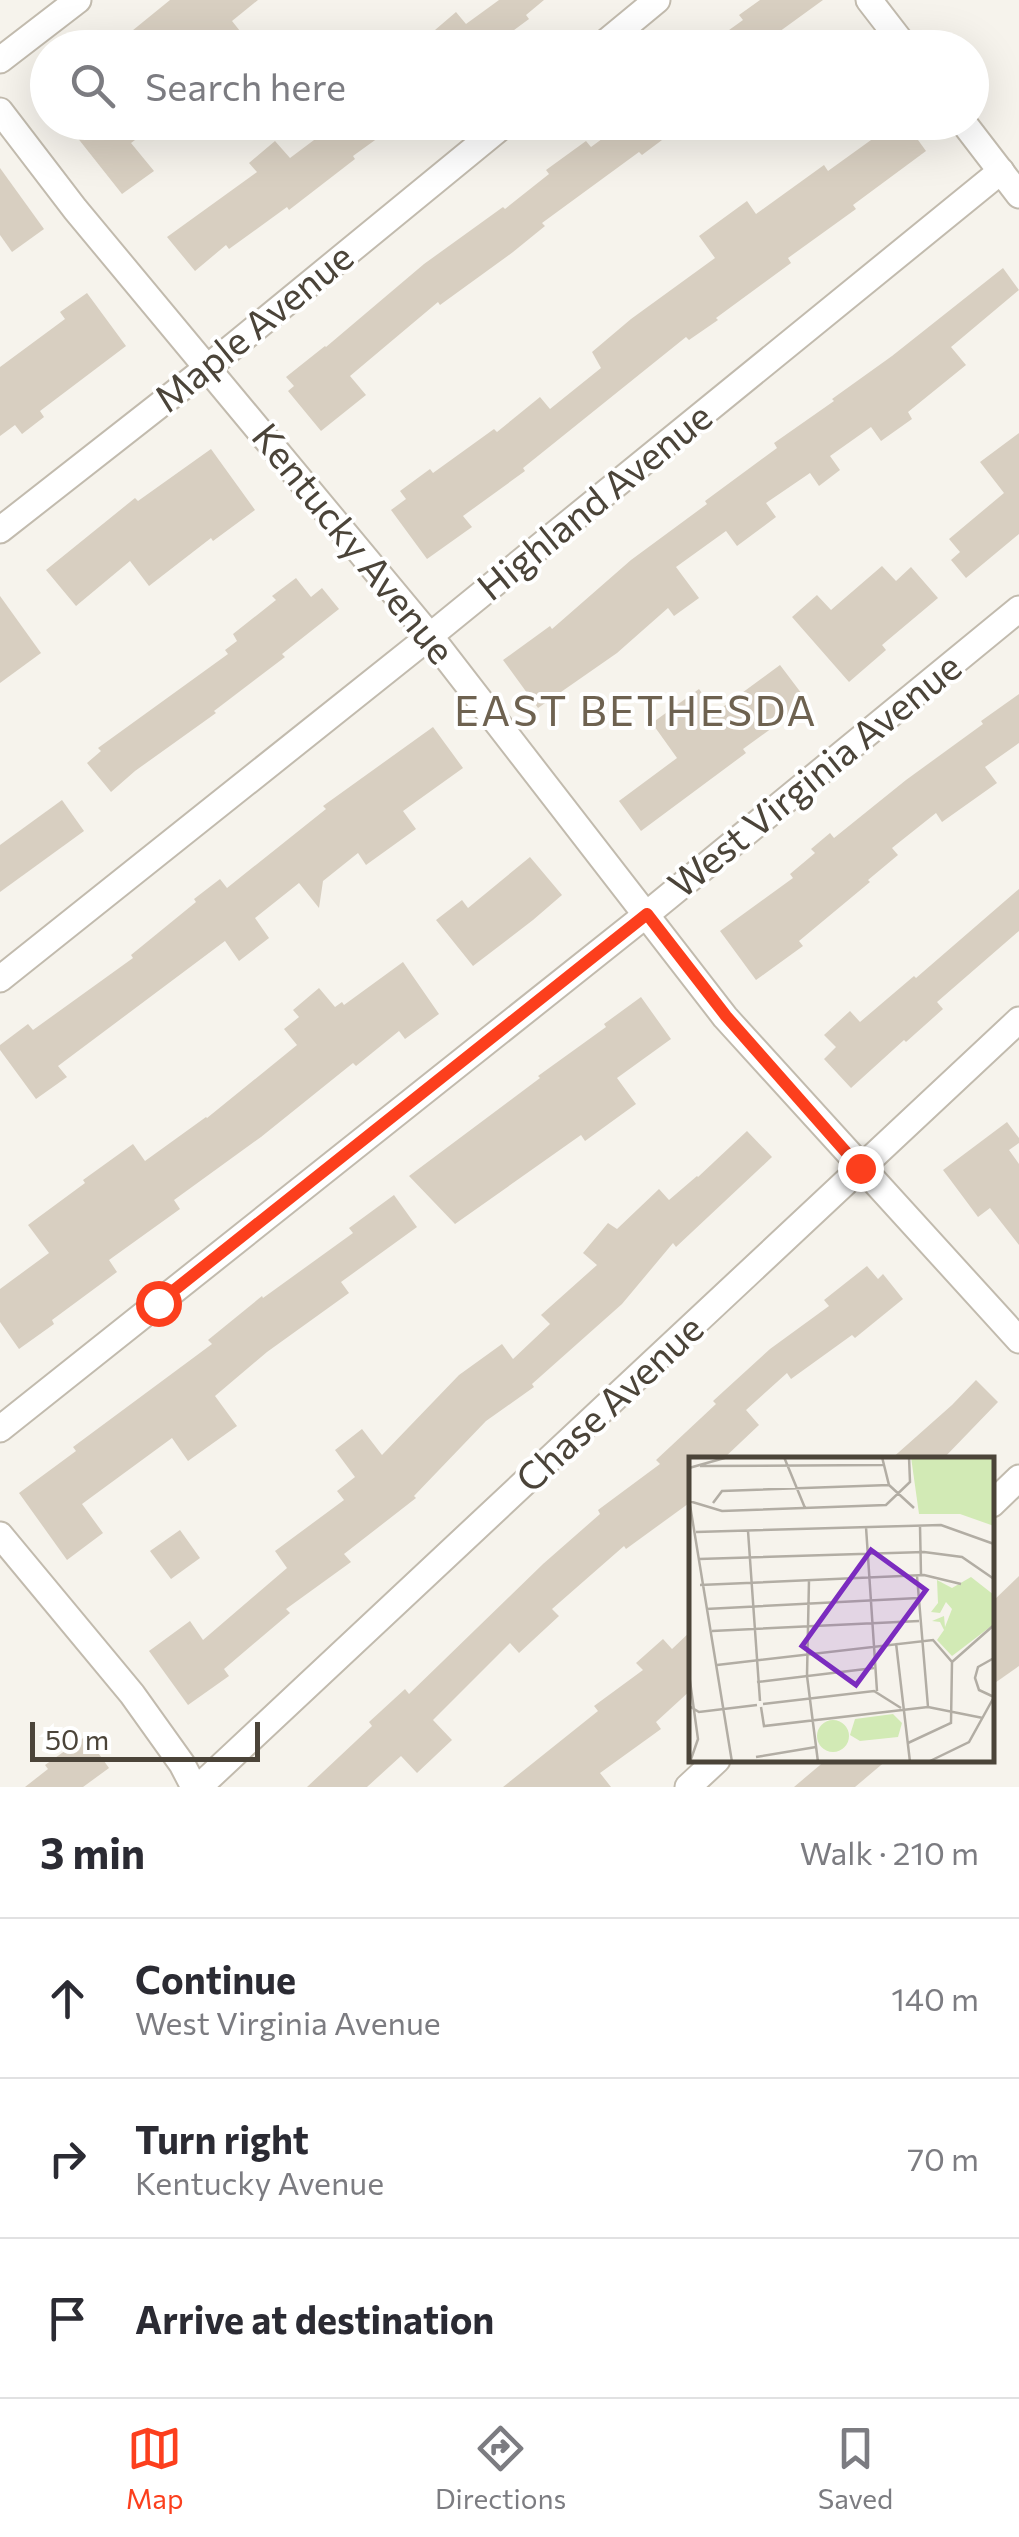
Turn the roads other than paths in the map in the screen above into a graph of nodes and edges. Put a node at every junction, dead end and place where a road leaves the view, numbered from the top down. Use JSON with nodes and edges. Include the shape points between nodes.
{"nodes":[{"id":1,"x":78,"y":0,"type":"edge"},
{"id":2,"x":658,"y":0,"type":"edge"},
{"id":3,"x":869,"y":0,"type":"edge"},
{"id":4,"x":39,"y":30,"type":"edge"},
{"id":5,"x":621,"y":30,"type":"edge"},
{"id":6,"x":892,"y":30,"type":"edge"},
{"id":7,"x":30,"y":37,"type":"edge"},
{"id":8,"x":0,"y":60,"type":"edge"},
{"id":9,"x":0,"y":110,"type":"edge"},
{"id":10,"x":485,"y":140,"type":"edge"},
{"id":11,"x":977,"y":140,"type":"edge"},
{"id":12,"x":1001,"y":172,"type":"junction"},
{"id":13,"x":1019,"y":195,"type":"edge"},
{"id":14,"x":208,"y":366,"type":"junction"},
{"id":15,"x":0,"y":530,"type":"edge"},
{"id":16,"x":1019,"y":609,"type":"edge"},
{"id":17,"x":430,"y":636,"type":"junction"},
{"id":18,"x":647,"y":914,"type":"junction"},
{"id":19,"x":0,"y":979,"type":"edge"},
{"id":20,"x":1019,"y":1020,"type":"edge"},
{"id":21,"x":860,"y":1168,"type":"junction"},
{"id":22,"x":1019,"y":1340,"type":"edge"},
{"id":23,"x":0,"y":1429,"type":"edge"},
{"id":24,"x":1019,"y":1478,"type":"edge"},
{"id":25,"x":994,"y":1502,"type":"edge"},
{"id":26,"x":0,"y":1535,"type":"edge"},
{"id":27,"x":715,"y":1762,"type":"edge"},
{"id":28,"x":197,"y":1787,"type":"edge"},
{"id":29,"x":688,"y":1787,"type":"edge"}],
"edges":[{"from":1,"to":4,"type":"street"},
{"from":2,"to":5,"type":"street"},
{"from":3,"to":6,"type":"street"},
{"from":7,"to":8,"type":"street"},
{"from":9,"to":14,"type":"street","name":"Kentucky Avenue"},
{"from":10,"to":14,"type":"street","name":"Maple Avenue"},
{"from":11,"to":12,"type":"street"},
{"from":12,"to":13,"type":"street"},
{"from":12,"to":17,"type":"street","name":"Highland Avenue"},
{"from":14,"to":15,"type":"street","name":"Maple Avenue"},
{"from":14,"to":17,"type":"street","name":"Kentucky Avenue"},
{"from":16,"to":18,"type":"street","name":"West Virginia Avenue"},
{"from":17,"to":18,"type":"street","name":"Kentucky Avenue"},
{"from":17,"to":19,"type":"street","name":"Highland Avenue"},
{"from":18,"to":21,"type":"street","name":"Kentucky Avenue","via":[[726,1016]]},
{"from":18,"to":23,"type":"street","name":"West Virginia Avenue"},
{"from":20,"to":21,"type":"street","name":"Chase Avenue"},
{"from":21,"to":22,"type":"street","name":"Kentucky Avenue"},
{"from":21,"to":28,"type":"street","name":"Chase Avenue"},
{"from":24,"to":25,"type":"street"},
{"from":26,"to":28,"type":"street","via":[[132,1694]]},
{"from":27,"to":29,"type":"street"}]}
